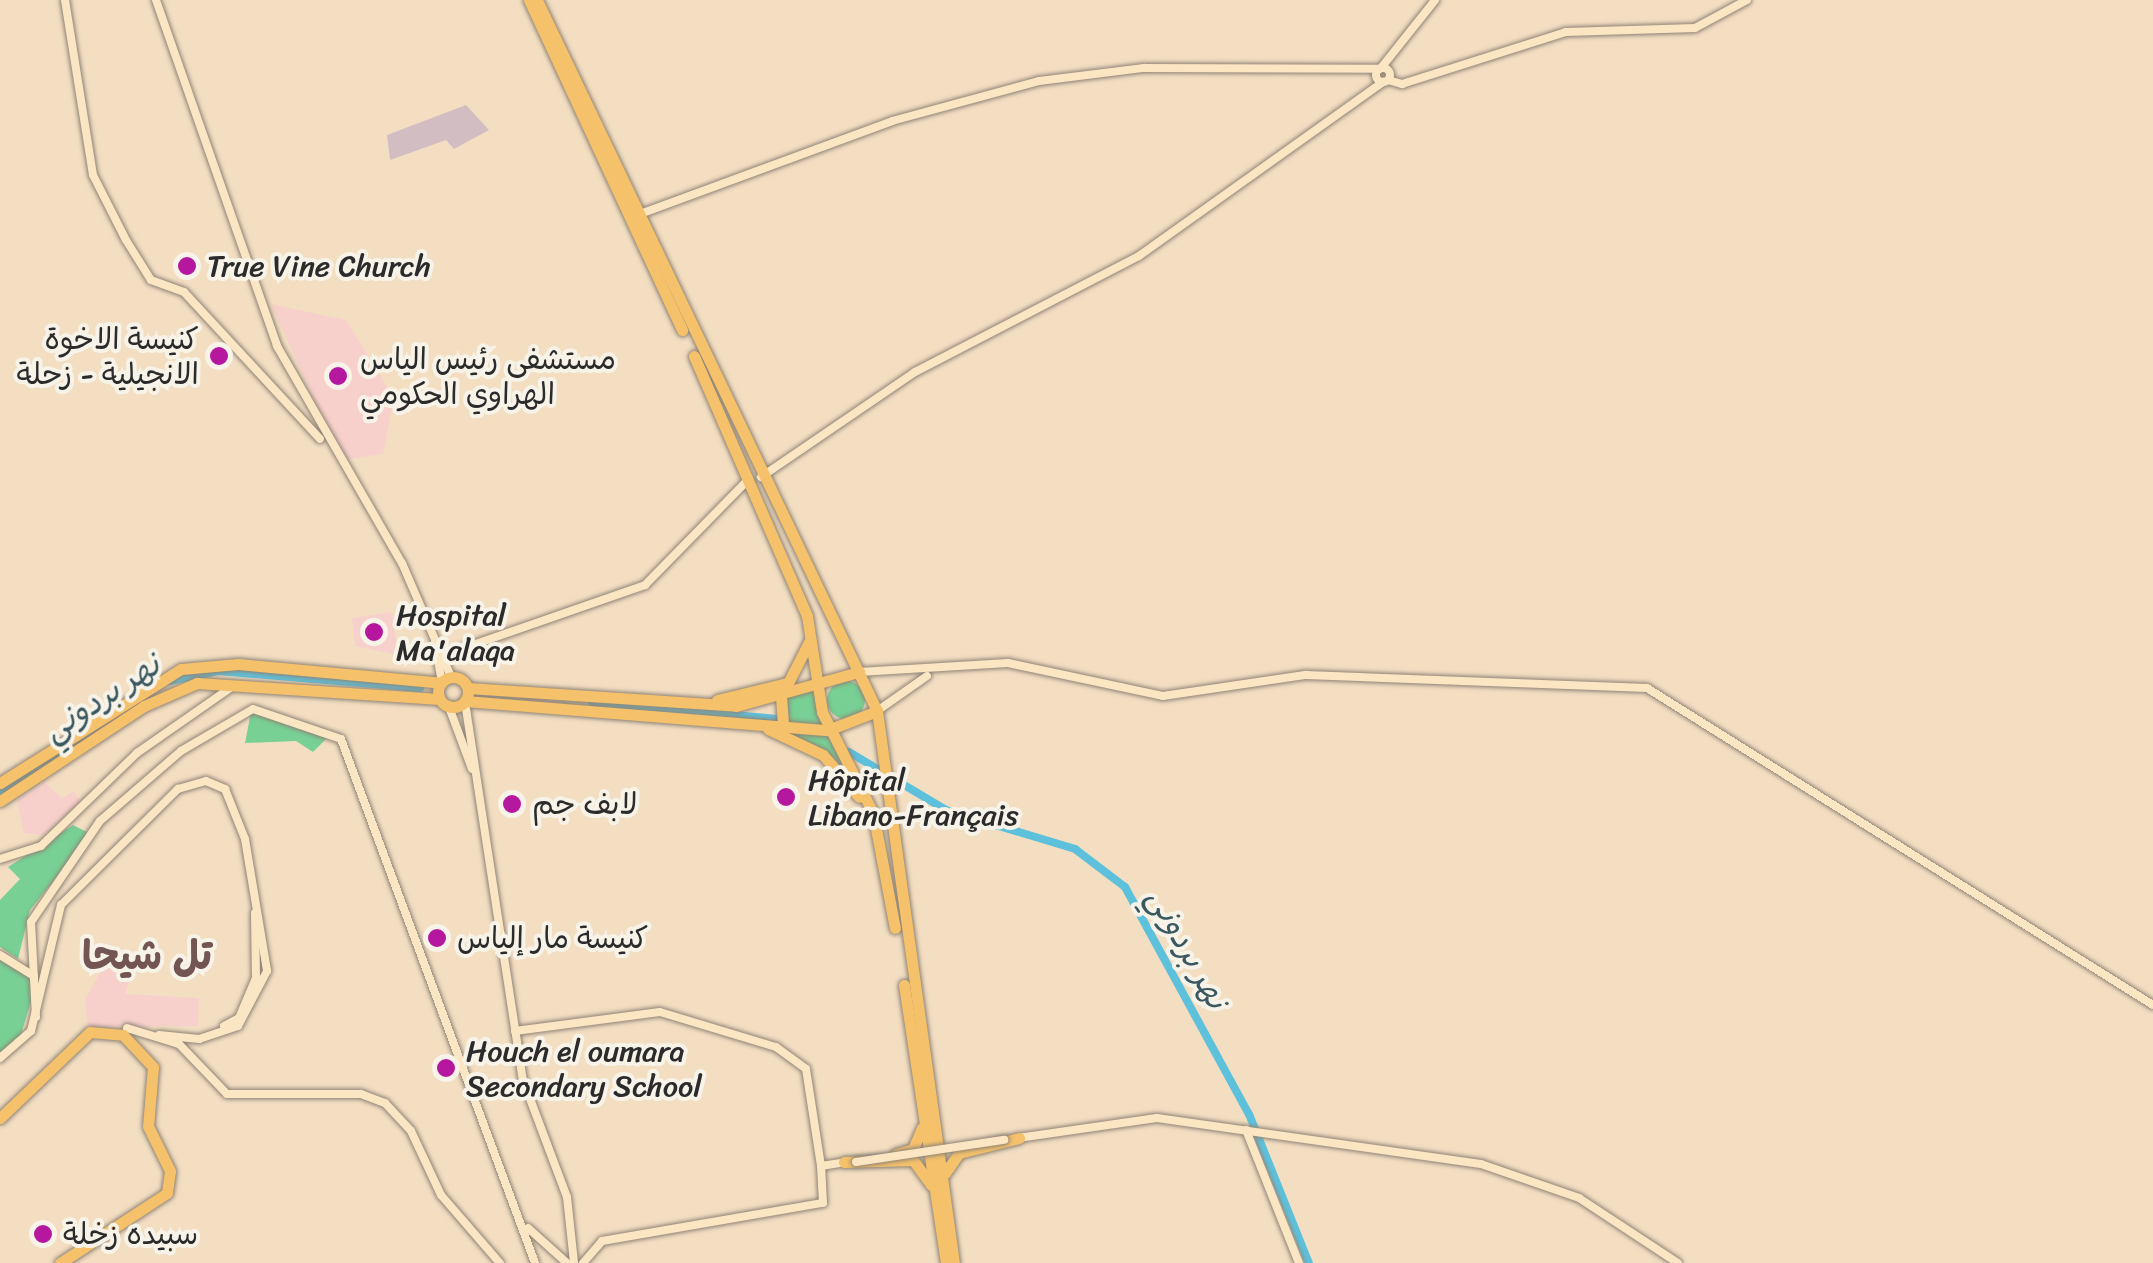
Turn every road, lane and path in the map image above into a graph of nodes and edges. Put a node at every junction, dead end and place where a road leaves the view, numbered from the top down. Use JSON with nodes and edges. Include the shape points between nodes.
{"nodes":[{"id":1,"x":65,"y":0,"type":"edge"},
{"id":2,"x":156,"y":0,"type":"edge"},
{"id":3,"x":528,"y":0,"type":"edge"},
{"id":4,"x":537,"y":0,"type":"edge"},
{"id":5,"x":1434,"y":0,"type":"edge"},
{"id":6,"x":1748,"y":0,"type":"edge"},
{"id":7,"x":1383,"y":74,"type":"junction"},
{"id":8,"x":636,"y":215,"type":"junction"},
{"id":9,"x":330,"y":450,"type":"junction"},
{"id":10,"x":748,"y":471,"type":"junction"},
{"id":11,"x":762,"y":477,"type":"junction"},
{"id":12,"x":767,"y":490,"type":"junction"},
{"id":13,"x":754,"y":495,"type":"junction"},
{"id":14,"x":804,"y":608,"type":"junction"},
{"id":15,"x":434,"y":634,"type":"junction"},
{"id":16,"x":444,"y":655,"type":"junction"},
{"id":17,"x":859,"y":672,"type":"junction"},
{"id":18,"x":931,"y":674,"type":"junction"},
{"id":19,"x":234,"y":681,"type":"junction"},
{"id":20,"x":441,"y":681,"type":"junction"},
{"id":21,"x":817,"y":682,"type":"junction"},
{"id":22,"x":136,"y":693,"type":"junction"},
{"id":23,"x":472,"y":696,"type":"junction"},
{"id":24,"x":781,"y":696,"type":"junction"},
{"id":25,"x":690,"y":703,"type":"junction"},
{"id":26,"x":144,"y":706,"type":"junction"},
{"id":27,"x":447,"y":708,"type":"junction"},
{"id":28,"x":877,"y":711,"type":"junction"},
{"id":29,"x":750,"y":724,"type":"junction"},
{"id":30,"x":783,"y":726,"type":"junction"},
{"id":31,"x":828,"y":730,"type":"junction"},
{"id":32,"x":51,"y":759,"type":"junction"},
{"id":33,"x":0,"y":782,"type":"edge"},
{"id":34,"x":0,"y":801,"type":"edge"},
{"id":35,"x":876,"y":824,"type":"junction"},
{"id":36,"x":2,"y":857,"type":"edge"},
{"id":37,"x":28,"y":942,"type":"junction"},
{"id":38,"x":0,"y":955,"type":"edge"},
{"id":39,"x":32,"y":966,"type":"junction"},
{"id":40,"x":19,"y":967,"type":"junction"},
{"id":41,"x":37,"y":981,"type":"junction"},
{"id":42,"x":2153,"y":1004,"type":"edge"},
{"id":43,"x":516,"y":1031,"type":"junction"},
{"id":44,"x":159,"y":1035,"type":"junction"},
{"id":45,"x":124,"y":1037,"type":"junction"},
{"id":46,"x":0,"y":1058,"type":"edge"},
{"id":47,"x":923,"y":1110,"type":"junction"},
{"id":48,"x":0,"y":1118,"type":"edge"},
{"id":49,"x":936,"y":1130,"type":"junction"},
{"id":50,"x":1248,"y":1131,"type":"junction"},
{"id":51,"x":1019,"y":1138,"type":"junction"},
{"id":52,"x":850,"y":1162,"type":"junction"},
{"id":53,"x":820,"y":1166,"type":"junction"},
{"id":54,"x":943,"y":1182,"type":"junction"},
{"id":55,"x":936,"y":1198,"type":"junction"},
{"id":56,"x":528,"y":1228,"type":"junction"},
{"id":57,"x":60,"y":1263,"type":"edge"},
{"id":58,"x":500,"y":1263,"type":"edge"},
{"id":59,"x":535,"y":1263,"type":"edge"},
{"id":60,"x":570,"y":1263,"type":"edge"},
{"id":61,"x":582,"y":1263,"type":"edge"},
{"id":62,"x":946,"y":1263,"type":"edge"},
{"id":63,"x":954,"y":1263,"type":"edge"},
{"id":64,"x":1300,"y":1263,"type":"edge"},
{"id":65,"x":1678,"y":1263,"type":"edge"}],
"edges":[{"from":1,"to":9,"type":"street","via":[[93,175],[126,240],[151,280],[184,292]]},
{"from":2,"to":9,"type":"street","via":[[260,303]]},
{"from":3,"to":10,"type":"highway"},
{"from":4,"to":8,"type":"highway"},
{"from":5,"to":7,"type":"street"},
{"from":6,"to":7,"type":"street","via":[[1695,28],[1566,32],[1408,80]]},
{"from":7,"to":8,"type":"street","via":[[1144,68],[1006,88]]},
{"from":7,"to":11,"type":"street","via":[[1139,256],[914,372]]},
{"from":8,"to":10,"type":"highway"},
{"from":9,"to":15,"type":"street","via":[[394,550]]},
{"from":10,"to":11,"type":"highway"},
{"from":10,"to":13,"type":"highway"},
{"from":10,"to":16,"type":"street","via":[[646,586]]},
{"from":11,"to":12,"type":"highway"},
{"from":12,"to":13,"type":"highway"},
{"from":12,"to":17,"type":"highway"},
{"from":13,"to":14,"type":"highway"},
{"from":14,"to":21,"type":"highway"},
{"from":14,"to":25,"type":"highway","via":[[808,654],[792,680]]},
{"from":15,"to":16,"type":"street"},
{"from":15,"to":20,"type":"street"},
{"from":16,"to":20,"type":"street"},
{"from":17,"to":18,"type":"street"},
{"from":17,"to":21,"type":"highway"},
{"from":17,"to":28,"type":"highway"},
{"from":18,"to":28,"type":"street"},
{"from":18,"to":42,"type":"street","via":[[1008,664],[1163,696],[1306,676],[1647,688]]},
{"from":19,"to":26,"type":"highway","via":[[184,687]]},
{"from":19,"to":27,"type":"highway"},
{"from":19,"to":36,"type":"street","via":[[137,753],[41,846]]},
{"from":20,"to":22,"type":"highway","via":[[238,664],[181,669]]},
{"from":20,"to":23,"type":"highway"},
{"from":20,"to":27,"type":"highway"},
{"from":21,"to":24,"type":"highway"},
{"from":21,"to":31,"type":"highway"},
{"from":22,"to":26,"type":"highway"},
{"from":22,"to":32,"type":"highway"},
{"from":23,"to":25,"type":"highway"},
{"from":23,"to":27,"type":"highway"},
{"from":23,"to":29,"type":"highway"},
{"from":24,"to":25,"type":"highway"},
{"from":24,"to":30,"type":"highway"},
{"from":26,"to":32,"type":"highway"},
{"from":27,"to":43,"type":"street","via":[[472,769]]},
{"from":28,"to":31,"type":"highway"},
{"from":28,"to":49,"type":"highway"},
{"from":29,"to":30,"type":"highway"},
{"from":29,"to":35,"type":"highway","via":[[823,755]]},
{"from":30,"to":31,"type":"highway"},
{"from":31,"to":35,"type":"highway"},
{"from":32,"to":33,"type":"highway"},
{"from":32,"to":34,"type":"highway"},
{"from":35,"to":47,"type":"highway"},
{"from":37,"to":39,"type":"street"},
{"from":37,"to":40,"type":"street"},
{"from":37,"to":56,"type":"street","via":[[35,910],[71,874],[94,827],[181,751],[253,709],[341,738]]},
{"from":38,"to":40,"type":"street"},
{"from":39,"to":40,"type":"street"},
{"from":39,"to":41,"type":"street"},
{"from":40,"to":41,"type":"street"},
{"from":41,"to":44,"type":"street","via":[[61,905],[184,786],[225,789],[268,948],[240,1021]]},
{"from":41,"to":46,"type":"street","via":[[36,1017],[25,1043]]},
{"from":43,"to":53,"type":"street","via":[[675,1013],[791,1054],[809,1078]]},
{"from":43,"to":60,"type":"street","via":[[526,1093],[567,1197]]},
{"from":44,"to":45,"type":"street"},
{"from":44,"to":58,"type":"street","via":[[183,1046],[220,1092],[385,1103],[411,1131],[441,1195]]},
{"from":45,"to":48,"type":"highway","via":[[104,1030],[80,1038],[40,1088]]},
{"from":45,"to":57,"type":"highway","via":[[155,1073],[148,1126],[170,1187],[152,1209]]},
{"from":47,"to":52,"type":"highway","via":[[913,1149]]},
{"from":47,"to":55,"type":"highway"},
{"from":49,"to":51,"type":"highway","via":[[948,1145]]},
{"from":49,"to":54,"type":"highway"},
{"from":50,"to":51,"type":"street","via":[[1140,1119]]},
{"from":50,"to":64,"type":"street"},
{"from":50,"to":65,"type":"street","via":[[1513,1172],[1594,1206]]},
{"from":51,"to":52,"type":"street","bridge":true},
{"from":51,"to":54,"type":"highway","via":[[955,1155]]},
{"from":52,"to":53,"type":"street"},
{"from":52,"to":55,"type":"highway","via":[[916,1161]]},
{"from":53,"to":61,"type":"street","via":[[824,1203],[602,1241]]},
{"from":54,"to":63,"type":"highway"},
{"from":55,"to":62,"type":"highway"},
{"from":56,"to":59,"type":"street"},
{"from":56,"to":60,"type":"street"}]}
